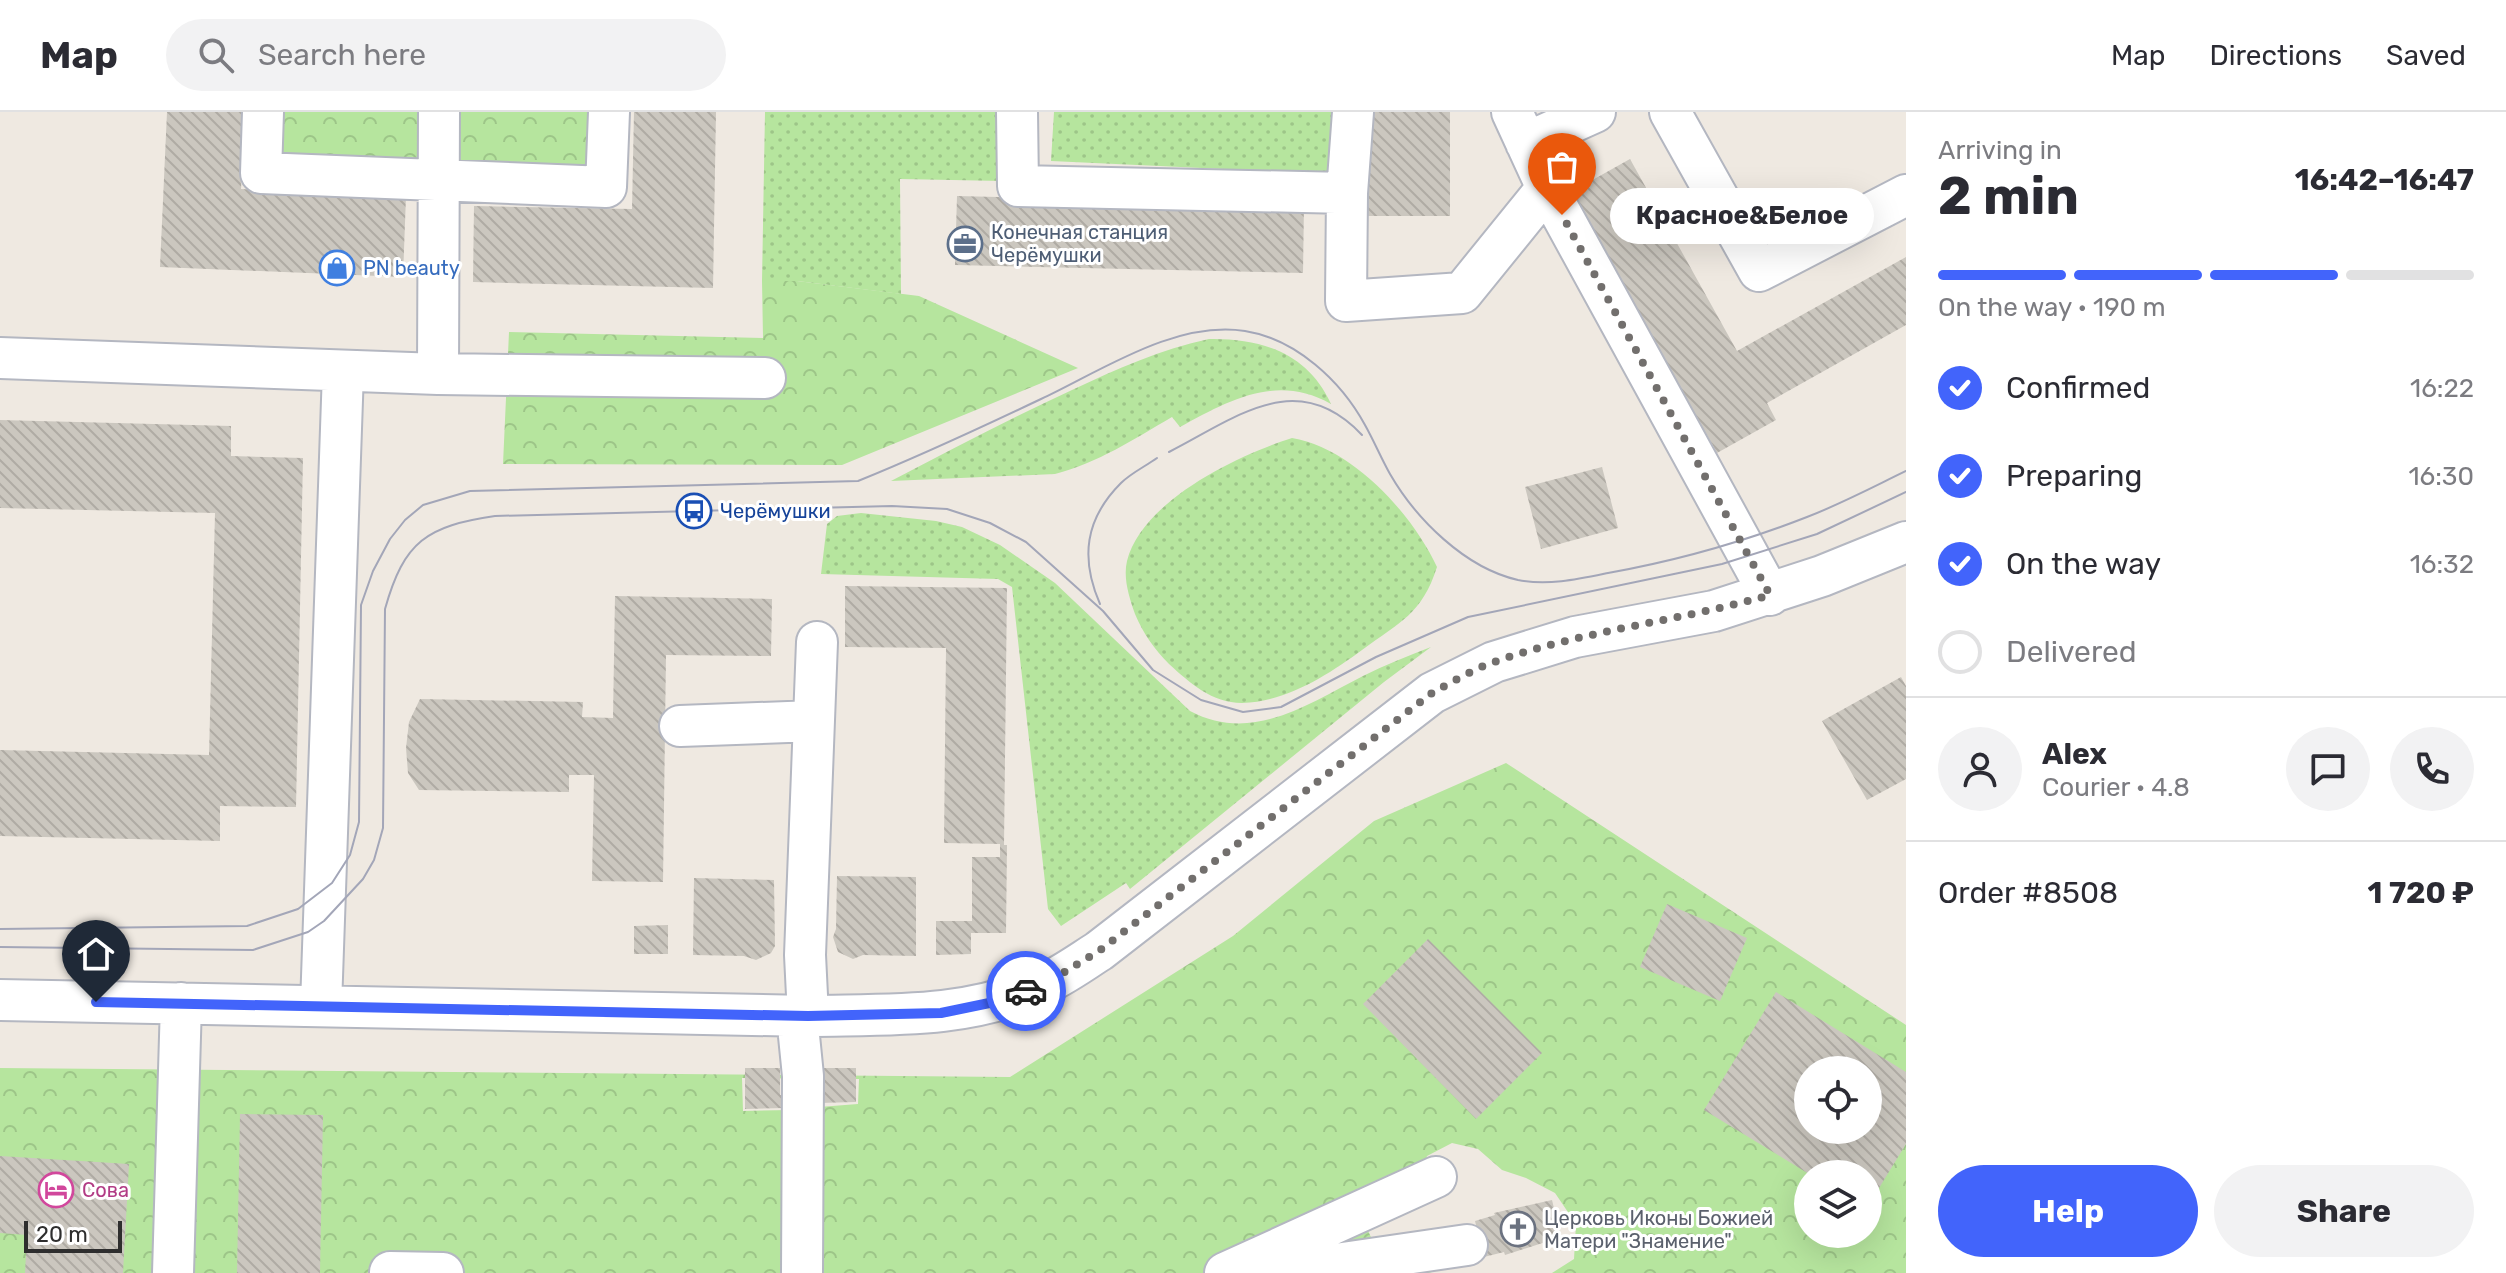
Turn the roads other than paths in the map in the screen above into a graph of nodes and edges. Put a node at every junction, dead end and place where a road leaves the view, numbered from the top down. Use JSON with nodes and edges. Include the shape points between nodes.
{"nodes":[{"id":1,"x":263,"y":112,"type":"edge"},
{"id":2,"x":439,"y":112,"type":"edge"},
{"id":3,"x":609,"y":112,"type":"edge"},
{"id":4,"x":1353,"y":112,"type":"edge"},
{"id":5,"x":1595,"y":112,"type":"edge"},
{"id":6,"x":1670,"y":112,"type":"edge"},
{"id":7,"x":1020,"y":115,"type":"edge"},
{"id":8,"x":1519,"y":128,"type":"edge"},
{"id":9,"x":437,"y":180,"type":"junction"},
{"id":10,"x":1547,"y":188,"type":"junction"},
{"id":11,"x":1347,"y":193,"type":"junction"},
{"id":12,"x":1906,"y":195,"type":"edge"},
{"id":13,"x":0,"y":358,"type":"edge"},
{"id":14,"x":343,"y":371,"type":"junction"},
{"id":15,"x":438,"y":374,"type":"junction"},
{"id":16,"x":765,"y":378,"type":"dead end"},
{"id":17,"x":1906,"y":542,"type":"edge"},
{"id":18,"x":1770,"y":595,"type":"junction"},
{"id":19,"x":817,"y":642,"type":"dead end"},
{"id":20,"x":814,"y":721,"type":"junction"},
{"id":21,"x":680,"y":726,"type":"dead end"},
{"id":22,"x":0,"y":1000,"type":"edge"},
{"id":23,"x":181,"y":1003,"type":"junction"},
{"id":24,"x":321,"y":1006,"type":"junction"},
{"id":25,"x":802,"y":1016,"type":"junction"},
{"id":26,"x":1436,"y":1177,"type":"dead end"},
{"id":27,"x":1467,"y":1245,"type":"dead end"},
{"id":28,"x":390,"y":1272,"type":"edge"},
{"id":29,"x":173,"y":1273,"type":"edge"},
{"id":30,"x":443,"y":1273,"type":"edge"},
{"id":31,"x":802,"y":1273,"type":"edge"},
{"id":32,"x":1225,"y":1273,"type":"edge"},
{"id":33,"x":1274,"y":1273,"type":"edge"}],
"edges":[{"from":1,"to":9,"type":"street","via":[[261,173]]},
{"from":2,"to":9,"type":"street"},
{"from":3,"to":9,"type":"street","via":[[606,187]]},
{"from":4,"to":11,"type":"street"},
{"from":5,"to":8,"type":"street"},
{"from":6,"to":12,"type":"street","via":[[1759,271]]},
{"from":7,"to":11,"type":"street","via":[[1018,186]]},
{"from":8,"to":10,"type":"street"},
{"from":9,"to":15,"type":"street"},
{"from":10,"to":11,"type":"street","via":[[1462,293],[1346,301]]},
{"from":10,"to":18,"type":"street"},
{"from":13,"to":14,"type":"street"},
{"from":14,"to":15,"type":"street"},
{"from":14,"to":24,"type":"street"},
{"from":15,"to":16,"type":"street"},
{"from":17,"to":18,"type":"street"},
{"from":18,"to":25,"type":"street","via":[[1575,637],[1494,662],[1432,693],[1099,951],[1043,985],[941,1013]]},
{"from":19,"to":20,"type":"street"},
{"from":20,"to":21,"type":"street"},
{"from":20,"to":25,"type":"street"},
{"from":22,"to":23,"type":"street"},
{"from":23,"to":24,"type":"street"},
{"from":23,"to":29,"type":"street"},
{"from":24,"to":25,"type":"street"},
{"from":25,"to":31,"type":"street"},
{"from":26,"to":32,"type":"street"},
{"from":27,"to":33,"type":"street"},
{"from":28,"to":30,"type":"street"}]}
